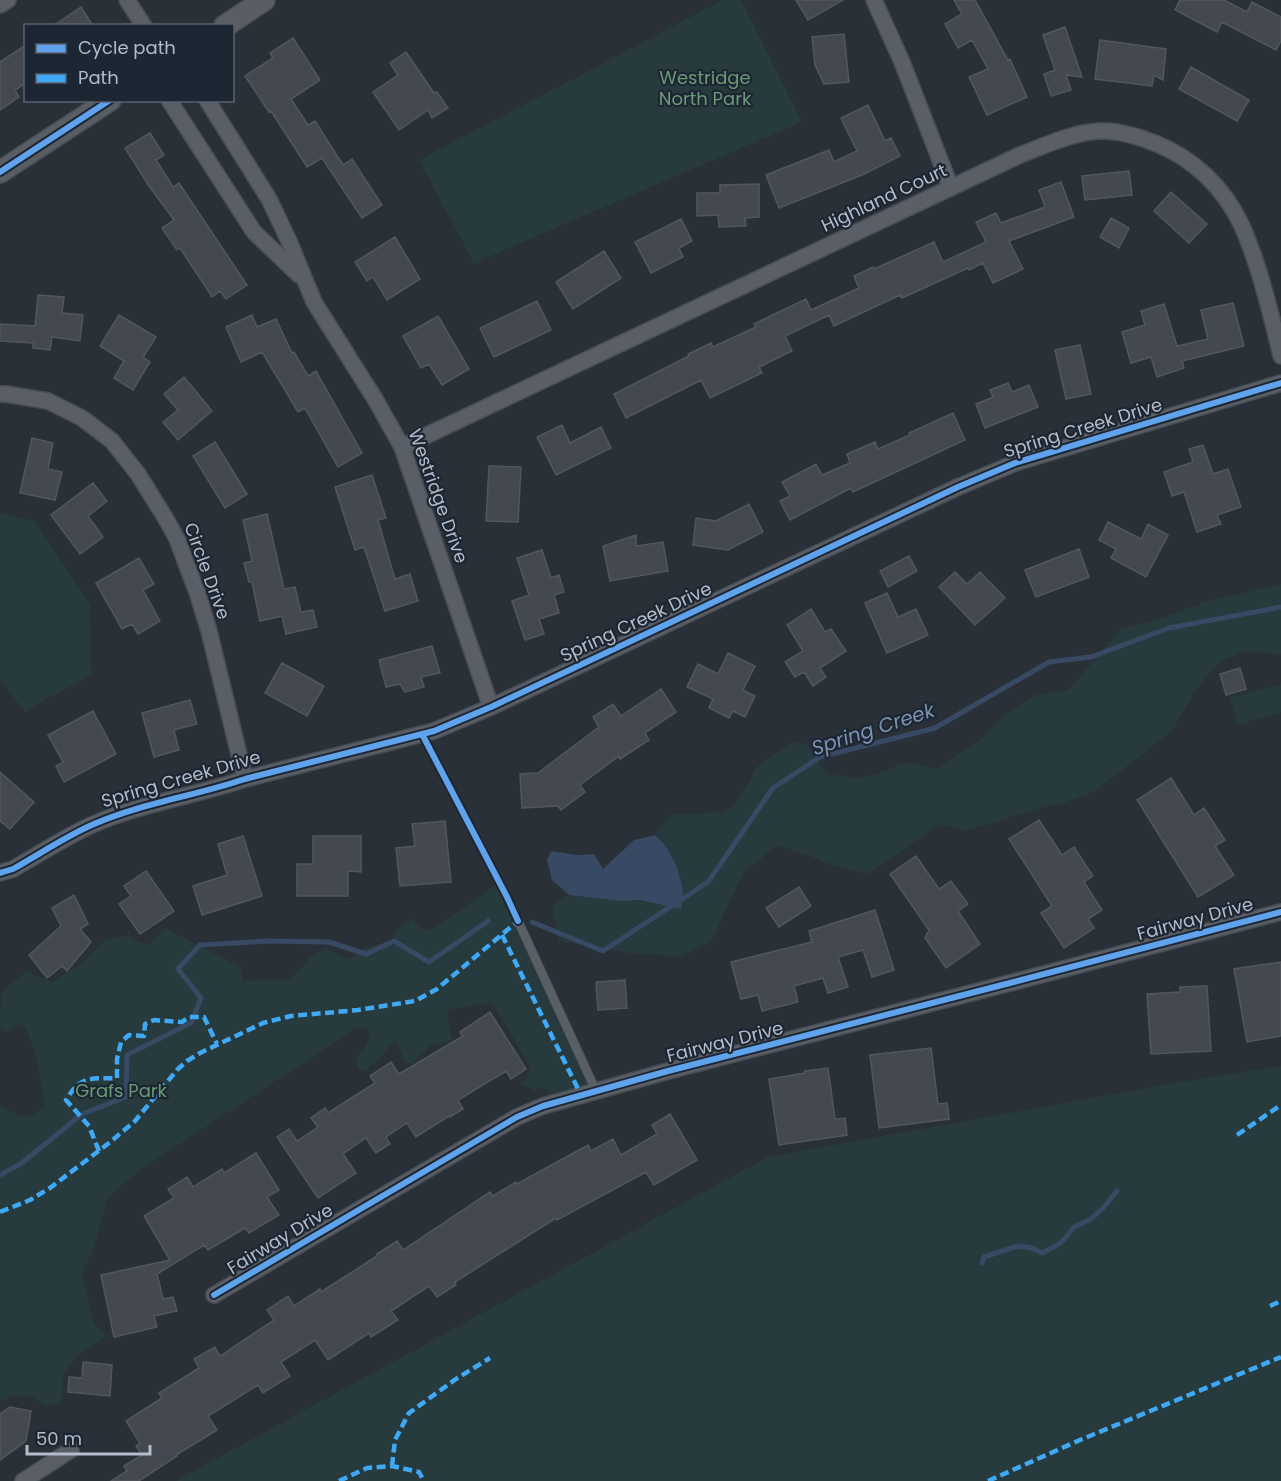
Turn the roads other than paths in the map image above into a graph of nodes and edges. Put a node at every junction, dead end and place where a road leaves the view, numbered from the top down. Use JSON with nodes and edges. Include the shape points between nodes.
{"nodes":[{"id":1,"x":8,"y":0,"type":"edge"},
{"id":2,"x":128,"y":0,"type":"edge"},
{"id":3,"x":264,"y":0,"type":"edge"},
{"id":4,"x":874,"y":0,"type":"edge"},
{"id":5,"x":0,"y":5,"type":"edge"},
{"id":6,"x":143,"y":24,"type":"edge"},
{"id":7,"x":228,"y":24,"type":"edge"},
{"id":8,"x":107,"y":102,"type":"edge"},
{"id":9,"x":170,"y":102,"type":"edge"},
{"id":10,"x":208,"y":102,"type":"edge"},
{"id":11,"x":0,"y":172,"type":"edge"},
{"id":12,"x":951,"y":188,"type":"junction"},
{"id":13,"x":304,"y":279,"type":"junction"},
{"id":14,"x":1281,"y":356,"type":"edge"},
{"id":15,"x":1281,"y":383,"type":"edge"},
{"id":16,"x":0,"y":394,"type":"edge"},
{"id":17,"x":402,"y":447,"type":"junction"},
{"id":18,"x":491,"y":707,"type":"junction"},
{"id":19,"x":245,"y":779,"type":"junction"},
{"id":20,"x":0,"y":873,"type":"edge"},
{"id":21,"x":1281,"y":912,"type":"edge"},
{"id":22,"x":518,"y":921,"type":"dead end"},
{"id":23,"x":596,"y":1091,"type":"junction"},
{"id":24,"x":214,"y":1295,"type":"dead end"},
{"id":25,"x":71,"y":1450,"type":"dead end"},
{"id":26,"x":23,"y":1481,"type":"edge"}],
"edges":[{"from":1,"to":5,"type":"street"},
{"from":2,"to":6,"type":"street"},
{"from":3,"to":7,"type":"main road"},
{"from":4,"to":12,"type":"street"},
{"from":8,"to":11,"type":"main road"},
{"from":9,"to":13,"type":"street","name":"Westridge Drive","via":[[254,232]]},
{"from":10,"to":13,"type":"street","name":"Westridge Drive","via":[[269,200]]},
{"from":12,"to":14,"type":"street","name":"Highland Court","via":[[1020,155],[1082,133],[1116,131],[1165,147],[1216,184],[1235,212],[1264,287]]},
{"from":12,"to":17,"type":"street","name":"Highland Court"},
{"from":13,"to":17,"type":"street","name":"Westridge Drive","via":[[314,303]]},
{"from":15,"to":18,"type":"street","name":"Spring Creek Drive","via":[[1015,463]]},
{"from":16,"to":19,"type":"street","name":"Circle Drive","via":[[48,401],[82,418],[112,441],[138,474],[177,539],[198,595]]},
{"from":17,"to":18,"type":"street","name":"Westridge Drive"},
{"from":18,"to":19,"type":"street","name":"Spring Creek Drive","via":[[434,731]]},
{"from":19,"to":20,"type":"street","name":"Spring Creek Drive","via":[[95,824]]},
{"from":21,"to":23,"type":"street","name":"Fairway Drive"},
{"from":22,"to":23,"type":"lane"},
{"from":23,"to":24,"type":"street","name":"Fairway Drive","via":[[517,1117]]},
{"from":25,"to":26,"type":"street"}]}
